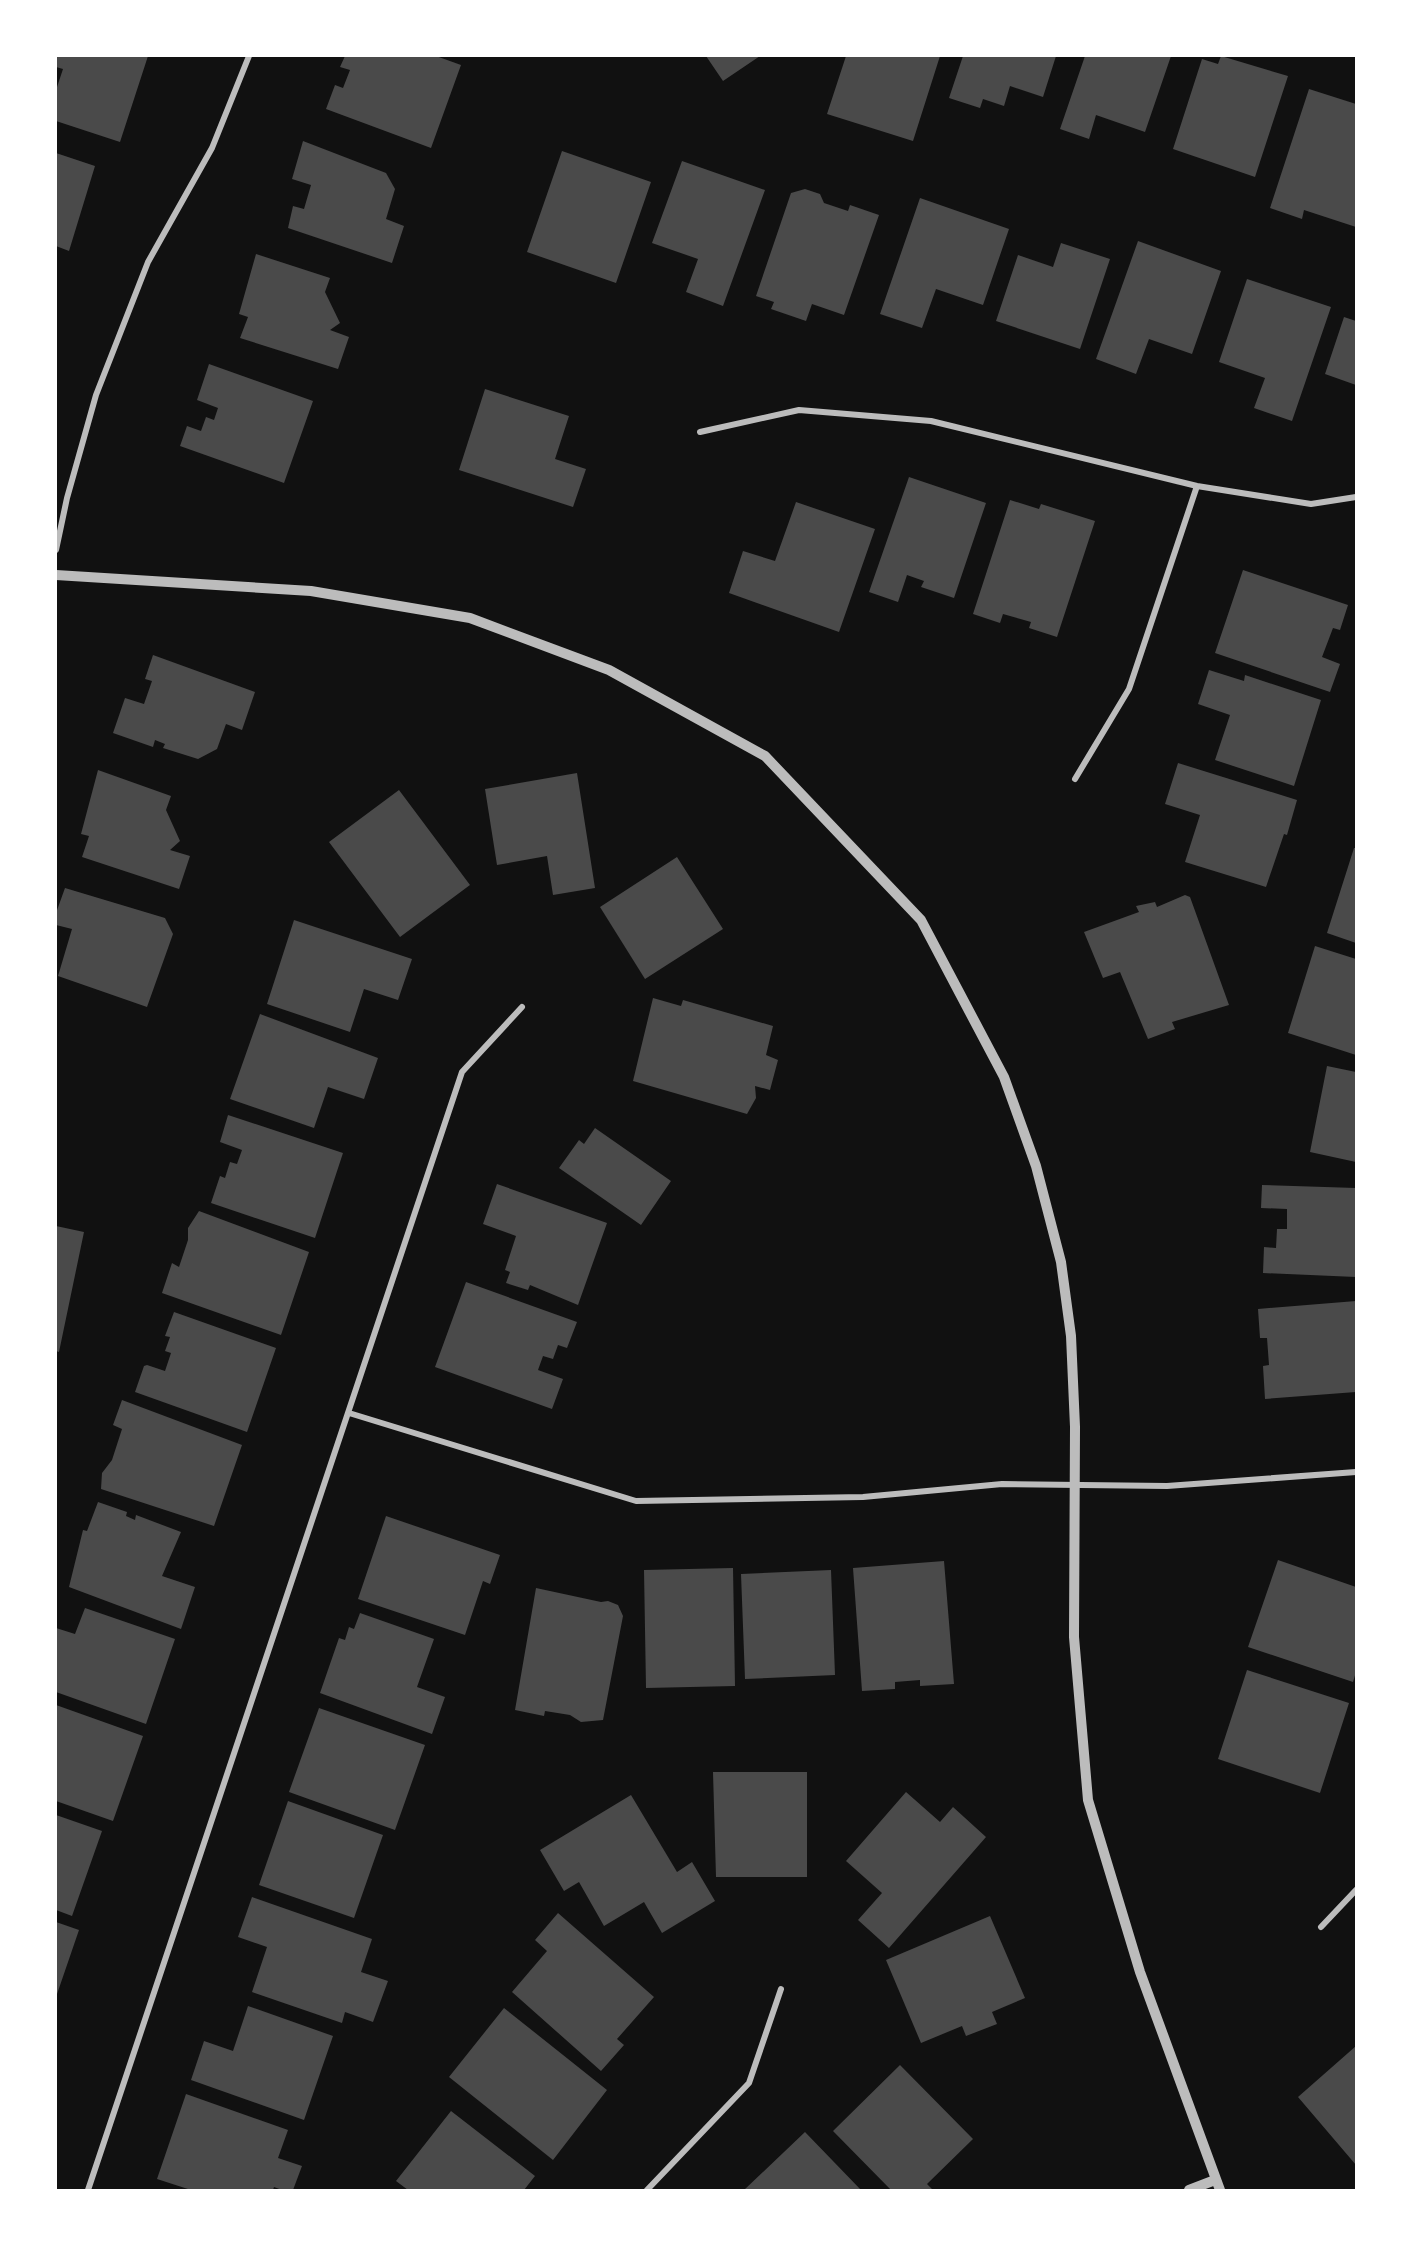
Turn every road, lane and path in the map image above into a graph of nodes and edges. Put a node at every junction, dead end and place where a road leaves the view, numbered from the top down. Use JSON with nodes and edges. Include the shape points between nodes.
{"nodes":[{"id":1,"x":249,"y":56,"type":"edge"},
{"id":2,"x":700,"y":432,"type":"dead end"},
{"id":3,"x":1197,"y":486,"type":"junction"},
{"id":4,"x":1356,"y":497,"type":"edge"},
{"id":5,"x":56,"y":550,"type":"edge"},
{"id":6,"x":56,"y":575,"type":"edge"},
{"id":7,"x":1075,"y":779,"type":"dead end"},
{"id":8,"x":522,"y":1007,"type":"dead end"},
{"id":9,"x":349,"y":1413,"type":"junction"},
{"id":10,"x":1356,"y":1472,"type":"edge"},
{"id":11,"x":1074,"y":1485,"type":"junction"},
{"id":12,"x":1356,"y":1890,"type":"edge"},
{"id":13,"x":1321,"y":1927,"type":"dead end"},
{"id":14,"x":780,"y":1989,"type":"dead end"},
{"id":15,"x":1217,"y":2185,"type":"edge"},
{"id":16,"x":88,"y":2190,"type":"edge"},
{"id":17,"x":647,"y":2190,"type":"edge"},
{"id":18,"x":1190,"y":2190,"type":"edge"}],
"edges":[{"from":1,"to":5,"type":"street","via":[[212,148],[143,273],[96,395]]},
{"from":2,"to":3,"type":"street","via":[[798,410],[931,422]]},
{"from":3,"to":4,"type":"street","via":[[1311,504]]},
{"from":3,"to":7,"type":"street","via":[[1129,689]]},
{"from":6,"to":11,"type":"street","via":[[311,591],[470,618],[609,670],[765,756],[921,920],[1005,1077],[1036,1166],[1061,1262],[1071,1336]]},
{"from":8,"to":9,"type":"street","via":[[462,1072]]},
{"from":9,"to":11,"type":"street","via":[[636,1501],[863,1497],[1002,1484]]},
{"from":9,"to":16,"type":"street"},
{"from":10,"to":11,"type":"street","via":[[1167,1486]]},
{"from":11,"to":15,"type":"street","via":[[1074,1637],[1088,1800],[1140,1972]]},
{"from":12,"to":13,"type":"street"},
{"from":14,"to":17,"type":"street","via":[[749,2083]]},
{"from":15,"to":18,"type":"street"}]}
